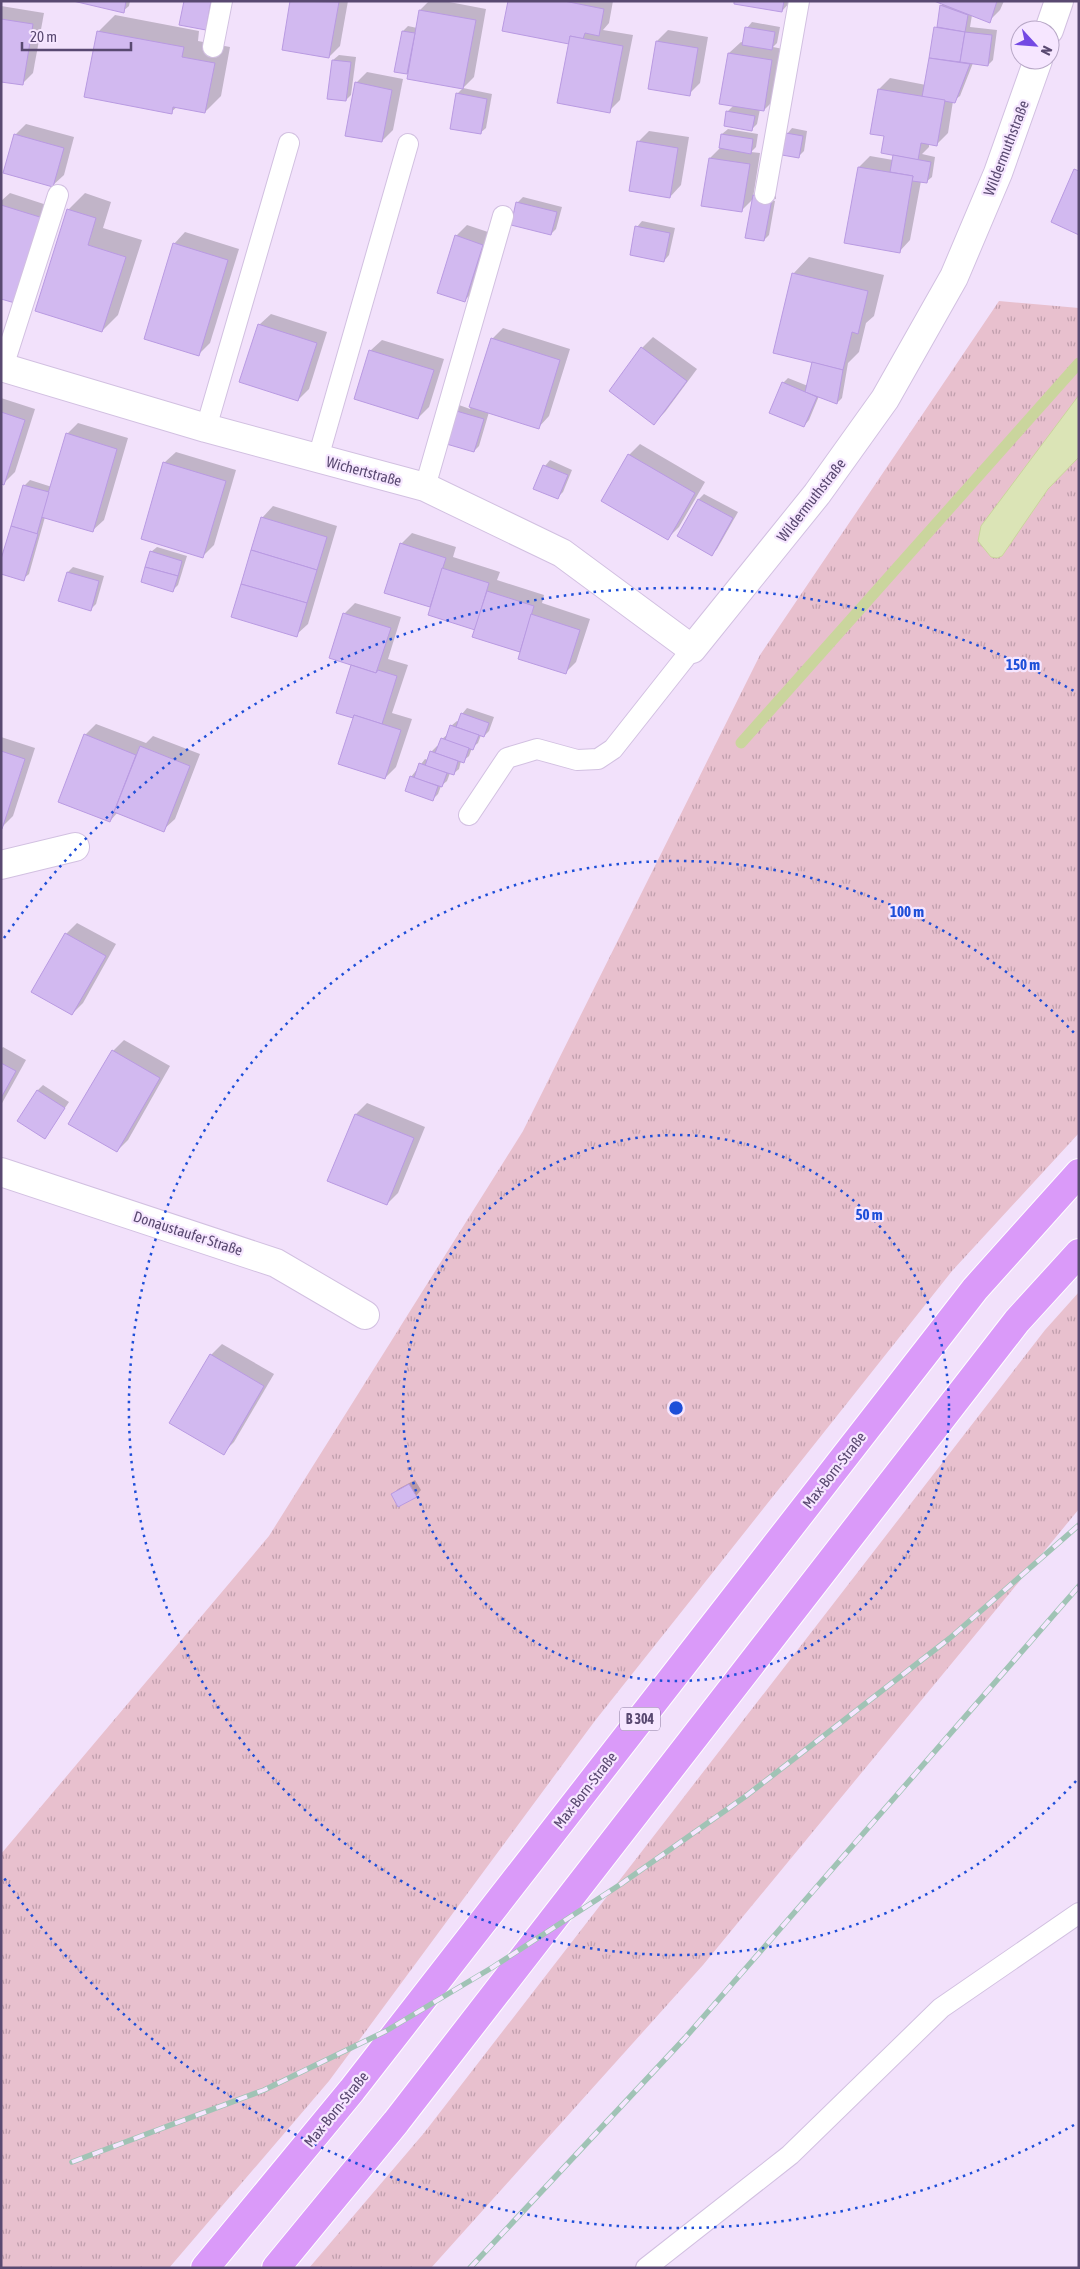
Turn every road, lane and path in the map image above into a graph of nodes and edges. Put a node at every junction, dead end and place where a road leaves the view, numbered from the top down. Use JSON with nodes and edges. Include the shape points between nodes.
{"nodes":[{"id":1,"x":222,"y":1,"type":"edge"},
{"id":2,"x":799,"y":1,"type":"edge"},
{"id":3,"x":1059,"y":1,"type":"edge"},
{"id":4,"x":1052,"y":20,"type":"edge"},
{"id":5,"x":213,"y":47,"type":"dead end"},
{"id":6,"x":1034,"y":70,"type":"edge"},
{"id":7,"x":289,"y":143,"type":"dead end"},
{"id":8,"x":408,"y":144,"type":"dead end"},
{"id":9,"x":765,"y":194,"type":"dead end"},
{"id":10,"x":58,"y":195,"type":"dead end"},
{"id":11,"x":503,"y":216,"type":"dead end"},
{"id":12,"x":2,"y":367,"type":"edge"},
{"id":13,"x":206,"y":428,"type":"junction"},
{"id":14,"x":318,"y":458,"type":"junction"},
{"id":15,"x":425,"y":487,"type":"junction"},
{"id":16,"x":692,"y":649,"type":"junction"},
{"id":17,"x":470,"y":815,"type":"dead end"},
{"id":18,"x":75,"y":848,"type":"dead end"},
{"id":19,"x":1,"y":866,"type":"edge"},
{"id":20,"x":1,"y":1172,"type":"edge"},
{"id":21,"x":1079,"y":1173,"type":"edge"},
{"id":22,"x":1079,"y":1252,"type":"edge"},
{"id":23,"x":365,"y":1316,"type":"dead end"},
{"id":24,"x":1079,"y":1913,"type":"edge"},
{"id":25,"x":205,"y":2268,"type":"edge"},
{"id":26,"x":276,"y":2268,"type":"edge"},
{"id":27,"x":646,"y":2268,"type":"edge"}],
"edges":[{"from":1,"to":5,"type":"lane"},
{"from":2,"to":9,"type":"lane"},
{"from":3,"to":4,"type":"street"},
{"from":6,"to":16,"type":"street","name":"Wildermuthstraße","via":[[998,173],[954,277],[885,399],[817,494]]},
{"from":7,"to":13,"type":"lane"},
{"from":8,"to":14,"type":"lane"},
{"from":10,"to":12,"type":"lane"},
{"from":11,"to":15,"type":"lane"},
{"from":12,"to":13,"type":"street","name":"Wichertstraße"},
{"from":13,"to":14,"type":"street","name":"Wichertstraße"},
{"from":14,"to":15,"type":"street","name":"Wichertstraße"},
{"from":15,"to":16,"type":"street","name":"Wichertstraße","via":[[562,553]]},
{"from":16,"to":17,"type":"lane","name":"Wildermuthstraße","via":[[613,748],[598,759],[577,760],[537,749],[507,758]]},
{"from":18,"to":19,"type":"street"},
{"from":20,"to":23,"type":"street","name":"Donaustaufer Straße","via":[[276,1262]]},
{"from":21,"to":25,"type":"main road","name":"Max-Born-Straße","number":"B 304","via":[[975,1289],[352,2090]]},
{"from":22,"to":26,"type":"main road","via":[[1017,1321],[408,2106]]},
{"from":24,"to":27,"type":"lane","via":[[941,2008],[790,2155]]}]}
